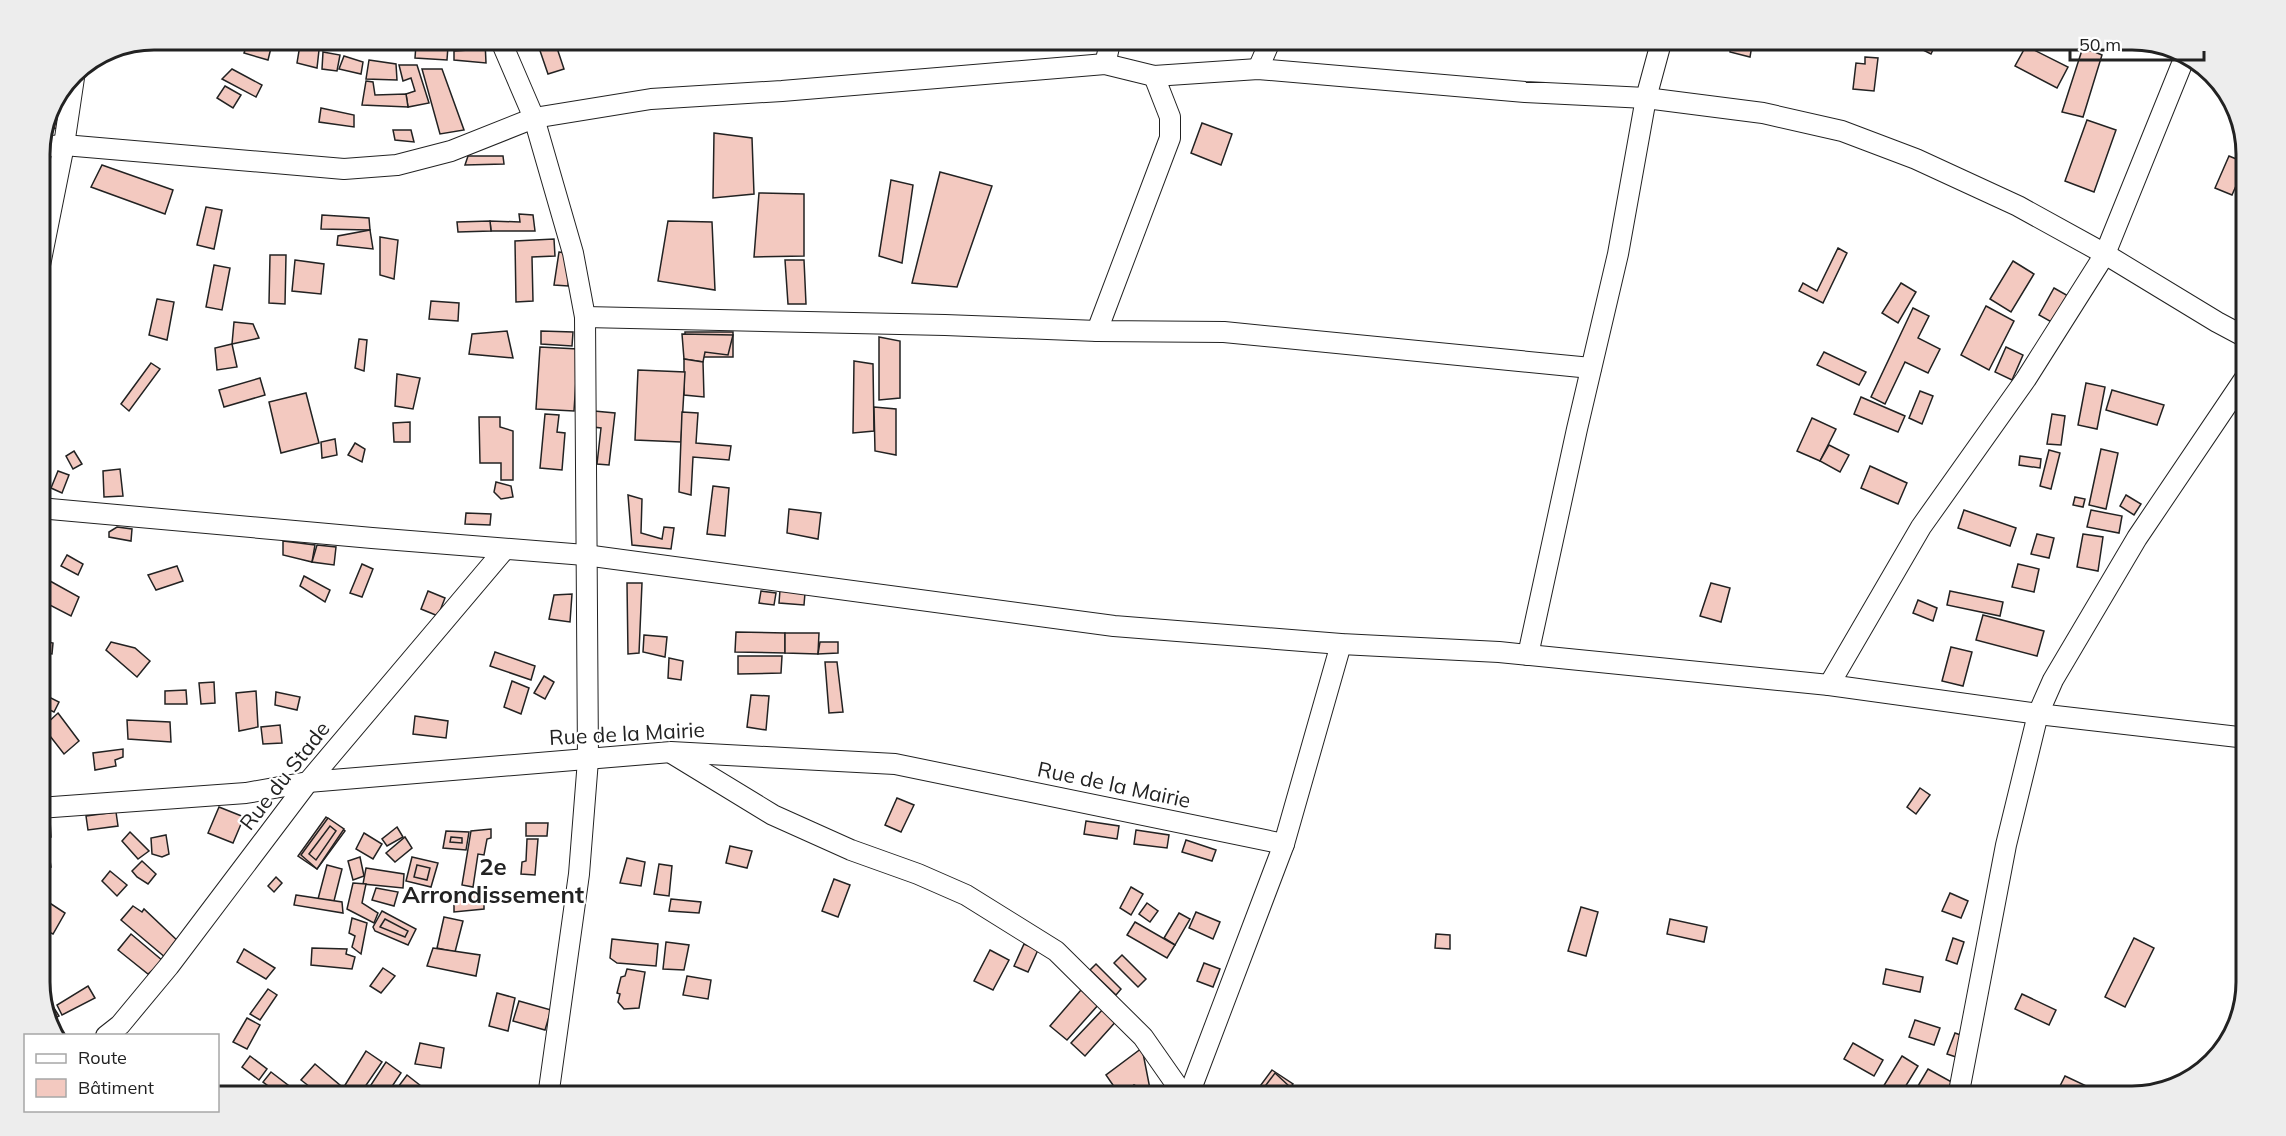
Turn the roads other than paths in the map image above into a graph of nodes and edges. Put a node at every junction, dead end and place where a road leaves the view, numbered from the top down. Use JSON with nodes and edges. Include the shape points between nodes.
{"nodes":[{"id":1,"x":505,"y":50,"type":"edge"},
{"id":2,"x":1108,"y":50,"type":"edge"},
{"id":3,"x":1266,"y":50,"type":"edge"},
{"id":4,"x":1659,"y":50,"type":"edge"},
{"id":5,"x":2183,"y":62,"type":"edge"},
{"id":6,"x":1105,"y":64,"type":"junction"},
{"id":7,"x":1258,"y":69,"type":"junction"},
{"id":8,"x":1154,"y":76,"type":"junction"},
{"id":9,"x":72,"y":89,"type":"edge"},
{"id":10,"x":1646,"y":98,"type":"junction"},
{"id":11,"x":534,"y":118,"type":"junction"},
{"id":12,"x":64,"y":145,"type":"junction"},
{"id":13,"x":50,"y":146,"type":"edge"},
{"id":14,"x":50,"y":215,"type":"edge"},
{"id":15,"x":2105,"y":254,"type":"junction"},
{"id":16,"x":585,"y":316,"type":"junction"},
{"id":17,"x":1096,"y":331,"type":"junction"},
{"id":18,"x":2236,"y":332,"type":"edge"},
{"id":19,"x":1591,"y":368,"type":"junction"},
{"id":20,"x":2236,"y":391,"type":"edge"},
{"id":21,"x":50,"y":509,"type":"edge"},
{"id":22,"x":505,"y":549,"type":"junction"},
{"id":23,"x":585,"y":555,"type":"junction"},
{"id":24,"x":1341,"y":644,"type":"junction"},
{"id":25,"x":1528,"y":655,"type":"junction"},
{"id":26,"x":1829,"y":685,"type":"junction"},
{"id":27,"x":2038,"y":714,"type":"junction"},
{"id":28,"x":2236,"y":737,"type":"edge"},
{"id":29,"x":671,"y":752,"type":"junction"},
{"id":30,"x":588,"y":760,"type":"junction"},
{"id":31,"x":308,"y":782,"type":"junction"},
{"id":32,"x":50,"y":807,"type":"edge"},
{"id":33,"x":1284,"y":844,"type":"junction"},
{"id":34,"x":107,"y":1034,"type":"edge"},
{"id":35,"x":550,"y":1086,"type":"edge"},
{"id":36,"x":1178,"y":1086,"type":"edge"},
{"id":37,"x":1190,"y":1086,"type":"edge"},
{"id":38,"x":1960,"y":1086,"type":"edge"}],
"edges":[{"from":1,"to":11,"type":"street"},
{"from":2,"to":6,"type":"street"},
{"from":3,"to":7,"type":"street"},
{"from":4,"to":10,"type":"street"},
{"from":5,"to":15,"type":"street"},
{"from":6,"to":8,"type":"street"},
{"from":6,"to":11,"type":"street","via":[[651,99]]},
{"from":7,"to":8,"type":"street"},
{"from":7,"to":10,"type":"street","via":[[1525,92]]},
{"from":8,"to":17,"type":"street","via":[[1170,117],[1170,138]]},
{"from":9,"to":12,"type":"street"},
{"from":10,"to":15,"type":"street","via":[[1763,113],[1842,131],[1916,159],[2018,206]]},
{"from":10,"to":19,"type":"street","via":[[1618,254]]},
{"from":11,"to":12,"type":"street","via":[[451,151],[397,165],[344,169]]},
{"from":11,"to":16,"type":"street","via":[[573,253]]},
{"from":12,"to":13,"type":"street"},
{"from":12,"to":14,"type":"street"},
{"from":15,"to":18,"type":"street"},
{"from":15,"to":26,"type":"street","via":[[2026,379],[1922,527]]},
{"from":16,"to":17,"type":"street"},
{"from":16,"to":23,"type":"street"},
{"from":17,"to":19,"type":"street","via":[[1224,332]]},
{"from":19,"to":25,"type":"street"},
{"from":20,"to":27,"type":"street","via":[[2137,538],[2053,680]]},
{"from":21,"to":22,"type":"street"},
{"from":22,"to":23,"type":"street"},
{"from":22,"to":31,"type":"street","name":"Rue du Stade"},
{"from":23,"to":24,"type":"street","via":[[1114,626]]},
{"from":23,"to":30,"type":"street"},
{"from":24,"to":25,"type":"street"},
{"from":24,"to":33,"type":"street"},
{"from":25,"to":26,"type":"street"},
{"from":26,"to":27,"type":"street"},
{"from":27,"to":28,"type":"street"},
{"from":27,"to":38,"type":"street","via":[[2006,845]]},
{"from":29,"to":30,"type":"street","name":"Rue de la Mairie"},
{"from":29,"to":33,"type":"street","name":"Rue de la Mairie","via":[[895,764]]},
{"from":29,"to":36,"type":"street","via":[[773,815],[966,895],[1056,951],[1143,1037]]},
{"from":30,"to":31,"type":"street","name":"Rue de la Mairie"},
{"from":30,"to":35,"type":"street","via":[[579,874]]},
{"from":31,"to":32,"type":"street","name":"Rue de la Mairie","via":[[246,793]]},
{"from":31,"to":34,"type":"street","name":"Rue du Stade","via":[[169,966],[120,1025]]},
{"from":33,"to":37,"type":"street"}]}
